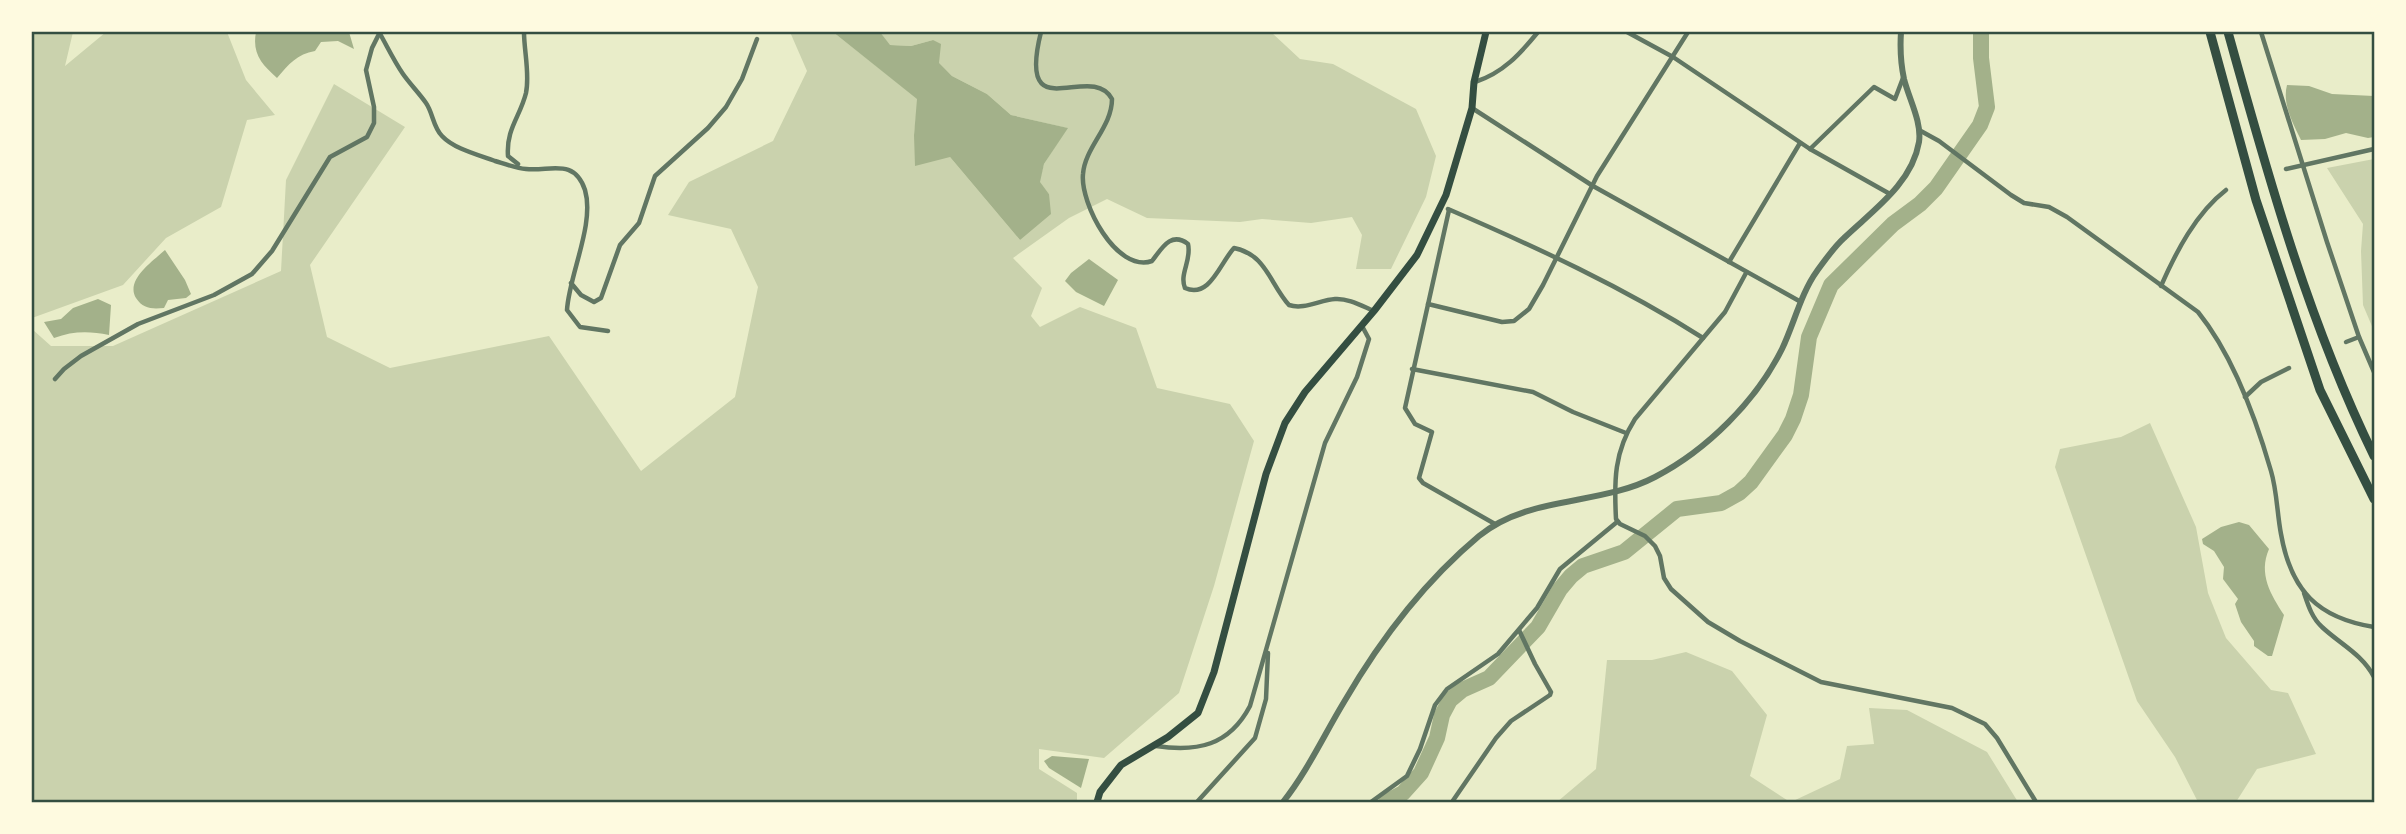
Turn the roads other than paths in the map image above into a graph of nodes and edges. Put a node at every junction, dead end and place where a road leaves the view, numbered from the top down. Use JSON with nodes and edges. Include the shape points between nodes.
{"nodes":[{"id":1,"x":379,"y":32,"type":"edge"},
{"id":2,"x":524,"y":32,"type":"edge"},
{"id":3,"x":1041,"y":32,"type":"edge"},
{"id":4,"x":1486,"y":32,"type":"edge"},
{"id":5,"x":1538,"y":32,"type":"edge"},
{"id":6,"x":1627,"y":32,"type":"edge"},
{"id":7,"x":1688,"y":32,"type":"edge"},
{"id":8,"x":1901,"y":32,"type":"edge"},
{"id":9,"x":2210,"y":32,"type":"edge"},
{"id":10,"x":2228,"y":32,"type":"edge"},
{"id":11,"x":2261,"y":32,"type":"edge"},
{"id":12,"x":757,"y":39,"type":"dead end"},
{"id":13,"x":1673,"y":57,"type":"junction"},
{"id":14,"x":1904,"y":76,"type":"junction"},
{"id":15,"x":1474,"y":82,"type":"junction"},
{"id":16,"x":1472,"y":108,"type":"junction"},
{"id":17,"x":1919,"y":130,"type":"junction"},
{"id":18,"x":1800,"y":143,"type":"junction"},
{"id":19,"x":1810,"y":149,"type":"junction"},
{"id":20,"x":2375,"y":149,"type":"edge"},
{"id":21,"x":2304,"y":166,"type":"junction"},
{"id":22,"x":528,"y":169,"type":"junction"},
{"id":23,"x":2286,"y":169,"type":"dead end"},
{"id":24,"x":1593,"y":186,"type":"junction"},
{"id":25,"x":2226,"y":190,"type":"dead end"},
{"id":26,"x":1891,"y":194,"type":"junction"},
{"id":27,"x":1441,"y":206,"type":"junction"},
{"id":28,"x":1449,"y":210,"type":"junction"},
{"id":29,"x":1556,"y":258,"type":"junction"},
{"id":30,"x":1729,"y":262,"type":"junction"},
{"id":31,"x":1745,"y":273,"type":"junction"},
{"id":32,"x":570,"y":283,"type":"junction"},
{"id":33,"x":2161,"y":286,"type":"junction"},
{"id":34,"x":1802,"y":302,"type":"junction"},
{"id":35,"x":1428,"y":304,"type":"junction"},
{"id":36,"x":1374,"y":311,"type":"junction"},
{"id":37,"x":1362,"y":326,"type":"junction"},
{"id":38,"x":608,"y":331,"type":"dead end"},
{"id":39,"x":2359,"y":337,"type":"junction"},
{"id":40,"x":1703,"y":338,"type":"junction"},
{"id":41,"x":2346,"y":342,"type":"dead end"},
{"id":42,"x":2289,"y":368,"type":"dead end"},
{"id":43,"x":1412,"y":369,"type":"junction"},
{"id":44,"x":2375,"y":372,"type":"edge"},
{"id":45,"x":55,"y":379,"type":"dead end"},
{"id":46,"x":2244,"y":398,"type":"junction"},
{"id":47,"x":1626,"y":433,"type":"junction"},
{"id":48,"x":2375,"y":457,"type":"edge"},
{"id":49,"x":1616,"y":490,"type":"junction"},
{"id":50,"x":2375,"y":499,"type":"edge"},
{"id":51,"x":1617,"y":522,"type":"junction"},
{"id":52,"x":1495,"y":524,"type":"junction"},
{"id":53,"x":2302,"y":589,"type":"junction"},
{"id":54,"x":2375,"y":627,"type":"edge"},
{"id":55,"x":1519,"y":630,"type":"junction"},
{"id":56,"x":1269,"y":645,"type":"junction"},
{"id":57,"x":2375,"y":677,"type":"edge"},
{"id":58,"x":1155,"y":746,"type":"junction"},
{"id":59,"x":1097,"y":803,"type":"edge"},
{"id":60,"x":1197,"y":803,"type":"edge"},
{"id":61,"x":1283,"y":803,"type":"edge"},
{"id":62,"x":1371,"y":803,"type":"edge"},
{"id":63,"x":1452,"y":803,"type":"edge"},
{"id":64,"x":2036,"y":803,"type":"edge"}],
"edges":[{"from":1,"to":22,"type":"street","via":[[443,137],[497,162]]},
{"from":1,"to":45,"type":"street","via":[[366,70],[374,107],[374,123],[367,137],[330,157],[272,251],[252,274],[214,295],[138,324],[81,356]]},
{"from":2,"to":22,"type":"street","via":[[527,82],[508,136],[508,149],[514,162]]},
{"from":3,"to":36,"type":"street","via":[[1034,64],[1043,84],[1061,90],[1098,86],[1112,99],[1108,120],[1087,158],[1084,191],[1105,236],[1126,258],[1152,261],[1166,244],[1181,238],[1190,251],[1182,282],[1185,288],[1197,291],[1210,282],[1234,248],[1245,250],[1265,267],[1289,305],[1344,299]]},
{"from":4,"to":15,"type":"main road"},
{"from":5,"to":15,"type":"street","via":[[1510,63],[1491,77]]},
{"from":6,"to":13,"type":"street"},
{"from":7,"to":13,"type":"street"},
{"from":8,"to":14,"type":"street"},
{"from":9,"to":50,"type":"highway","via":[[2256,200],[2320,390]]},
{"from":10,"to":48,"type":"highway","via":[[2311,306]]},
{"from":11,"to":21,"type":"street"},
{"from":12,"to":32,"type":"street","via":[[726,107],[655,176],[639,223],[620,245],[601,298],[588,300]]},
{"from":13,"to":18,"type":"street"},
{"from":13,"to":24,"type":"street"},
{"from":14,"to":17,"type":"street"},
{"from":14,"to":19,"type":"street","via":[[1895,99],[1874,87]]},
{"from":15,"to":16,"type":"main road"},
{"from":16,"to":24,"type":"street"},
{"from":16,"to":27,"type":"main road"},
{"from":17,"to":26,"type":"street","via":[[1911,164]]},
{"from":17,"to":33,"type":"street","via":[[2011,195],[2067,217]]},
{"from":18,"to":19,"type":"street"},
{"from":18,"to":30,"type":"street"},
{"from":19,"to":26,"type":"street"},
{"from":20,"to":21,"type":"street"},
{"from":21,"to":23,"type":"street"},
{"from":21,"to":39,"type":"street"},
{"from":22,"to":32,"type":"street","via":[[569,171],[584,190],[584,230]]},
{"from":24,"to":29,"type":"street"},
{"from":24,"to":30,"type":"street"},
{"from":25,"to":33,"type":"street","via":[[2206,208]]},
{"from":26,"to":34,"type":"street","via":[[1841,241],[1815,273]]},
{"from":27,"to":28,"type":"street"},
{"from":27,"to":36,"type":"main road","via":[[1417,256]]},
{"from":28,"to":29,"type":"street"},
{"from":28,"to":35,"type":"street"},
{"from":29,"to":35,"type":"street","via":[[1529,309],[1514,321]]},
{"from":29,"to":40,"type":"street"},
{"from":30,"to":31,"type":"street"},
{"from":31,"to":34,"type":"street"},
{"from":31,"to":40,"type":"street","via":[[1726,312]]},
{"from":32,"to":38,"type":"street","via":[[570,317],[585,329]]},
{"from":33,"to":46,"type":"street","via":[[2198,312],[2208,325]]},
{"from":34,"to":49,"type":"street","via":[[1781,351],[1745,405],[1687,457],[1656,477]]},
{"from":35,"to":43,"type":"street"},
{"from":36,"to":37,"type":"main road"},
{"from":37,"to":56,"type":"street","via":[[1369,339],[1357,377],[1325,443]]},
{"from":37,"to":58,"type":"main road","via":[[1305,392],[1285,423],[1266,474],[1198,713]]},
{"from":39,"to":41,"type":"street"},
{"from":39,"to":44,"type":"street"},
{"from":40,"to":47,"type":"street"},
{"from":42,"to":46,"type":"street","via":[[2261,382]]},
{"from":43,"to":47,"type":"street","via":[[1533,392]]},
{"from":43,"to":52,"type":"street","via":[[1405,408],[1416,424],[1433,433],[1419,478]]},
{"from":46,"to":53,"type":"street","via":[[2272,474],[2287,561]]},
{"from":47,"to":49,"type":"street","via":[[1616,462]]},
{"from":49,"to":51,"type":"street"},
{"from":49,"to":52,"type":"street","via":[[1543,506]]},
{"from":51,"to":55,"type":"street","via":[[1560,569]]},
{"from":51,"to":64,"type":"street","via":[[1656,547],[1671,589],[1740,641],[1821,682],[1952,708],[1985,724]]},
{"from":52,"to":61,"type":"street","via":[[1448,563],[1407,610],[1369,661]]},
{"from":53,"to":54,"type":"street","via":[[2325,612]]},
{"from":53,"to":57,"type":"street","via":[[2321,626],[2362,659]]},
{"from":55,"to":62,"type":"street","via":[[1489,661],[1447,689],[1435,705],[1407,776]]},
{"from":55,"to":63,"type":"street","via":[[1550,695],[1511,721]]},
{"from":56,"to":58,"type":"street","via":[[1250,706],[1237,728],[1202,746],[1182,750]]},
{"from":56,"to":60,"type":"street","via":[[1266,699],[1255,738]]},
{"from":58,"to":59,"type":"main road","via":[[1121,765]]}]}
